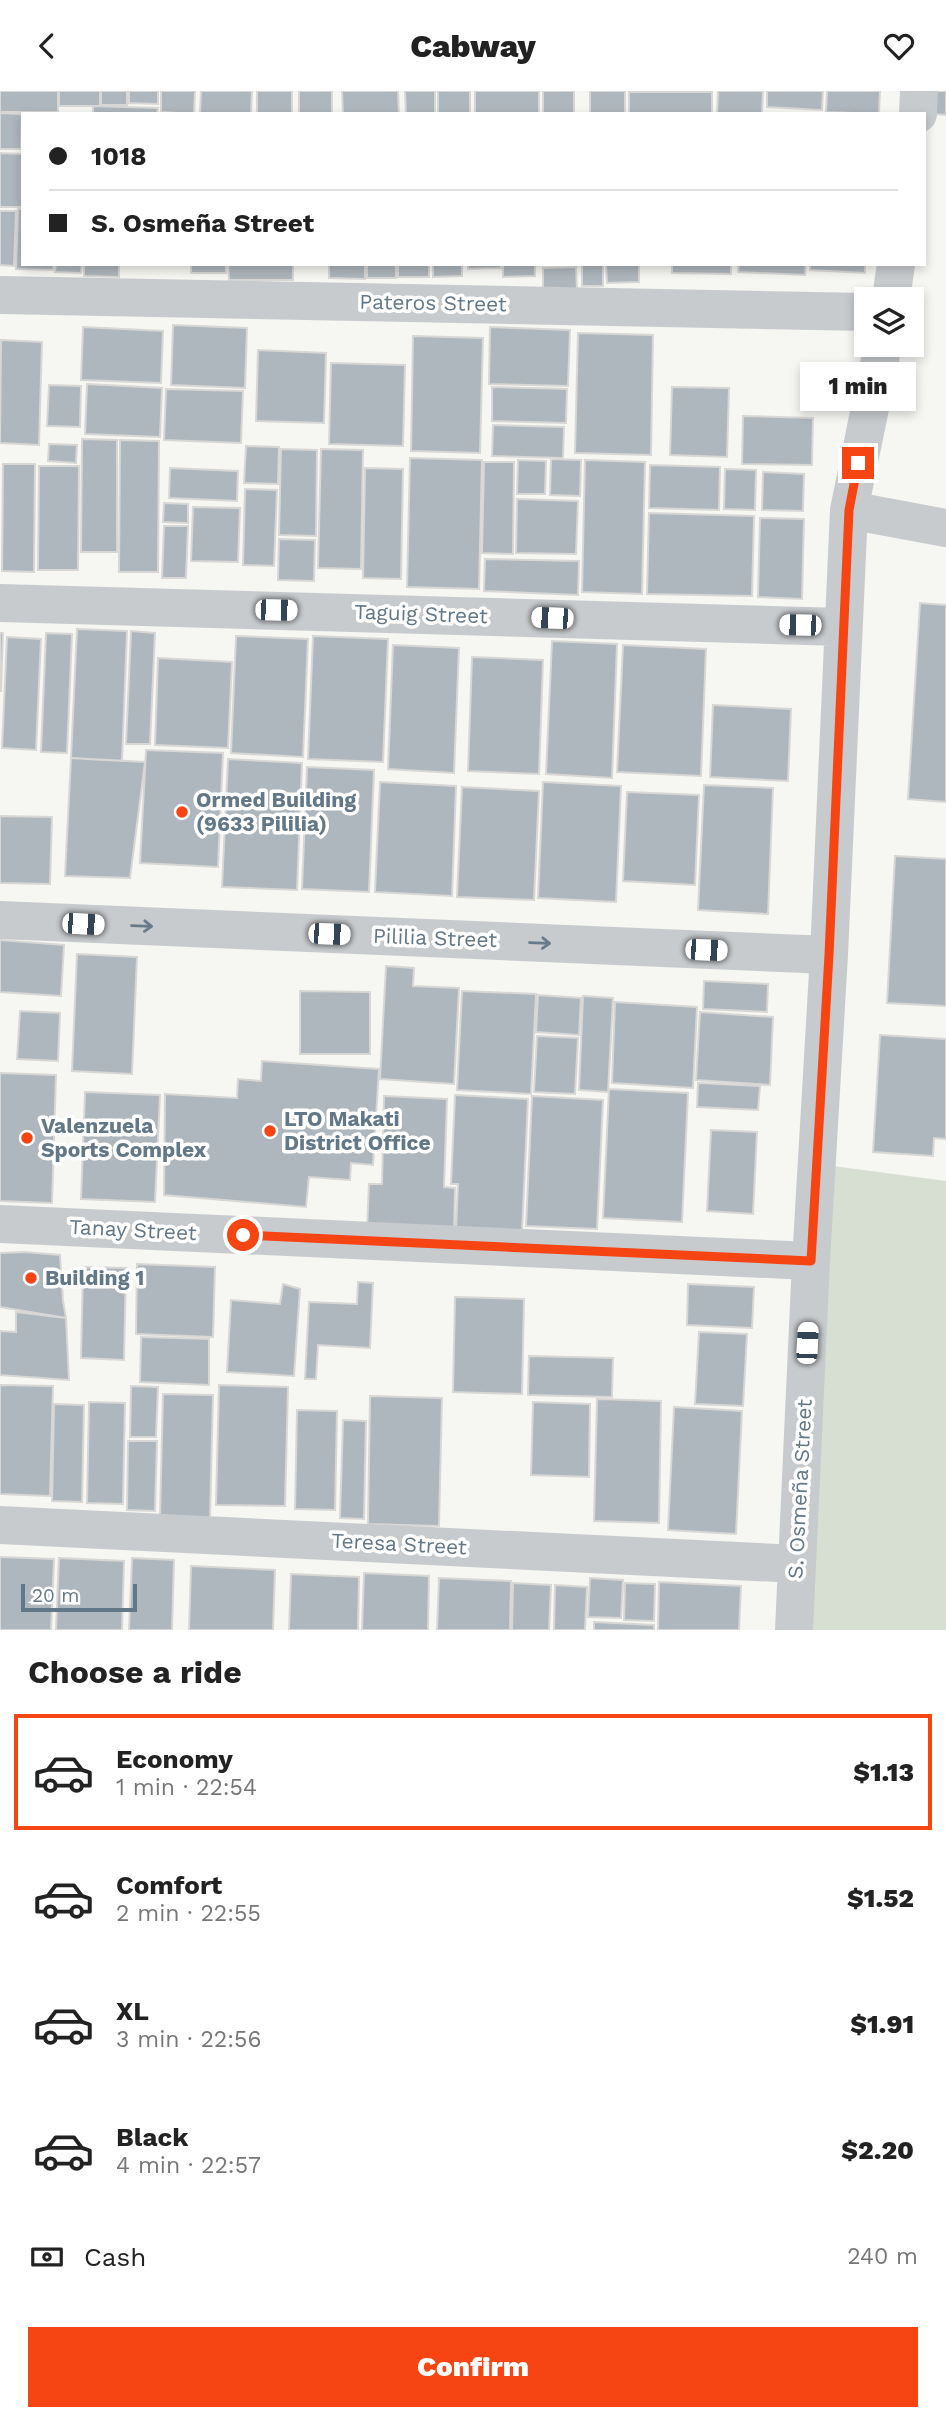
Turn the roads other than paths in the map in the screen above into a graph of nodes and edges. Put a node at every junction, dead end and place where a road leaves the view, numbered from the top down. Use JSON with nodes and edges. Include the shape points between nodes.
{"nodes":[{"id":1,"x":919,"y":91,"type":"edge"},
{"id":2,"x":918,"y":112,"type":"edge"},
{"id":3,"x":896,"y":266,"type":"edge"},
{"id":4,"x":893,"y":287,"type":"edge"},
{"id":5,"x":0,"y":295,"type":"edge"},
{"id":6,"x":854,"y":312,"type":"edge"},
{"id":7,"x":881,"y":357,"type":"edge"},
{"id":8,"x":849,"y":510,"type":"junction"},
{"id":9,"x":946,"y":528,"type":"edge"},
{"id":10,"x":0,"y":603,"type":"edge"},
{"id":11,"x":842,"y":627,"type":"junction"},
{"id":12,"x":0,"y":921,"type":"edge"},
{"id":13,"x":829,"y":955,"type":"junction"},
{"id":14,"x":0,"y":1224,"type":"edge"},
{"id":15,"x":811,"y":1261,"type":"junction"},
{"id":16,"x":0,"y":1525,"type":"edge"},
{"id":17,"x":797,"y":1564,"type":"junction"},
{"id":18,"x":794,"y":1630,"type":"edge"}],
"edges":[{"from":1,"to":2,"type":"street"},
{"from":3,"to":4,"type":"street"},
{"from":5,"to":6,"type":"street","name":"Pateros Street"},
{"from":7,"to":8,"type":"street","name":"S. Osmeña Street"},
{"from":8,"to":9,"type":"street"},
{"from":8,"to":11,"type":"street","name":"S. Osmeña Street"},
{"from":10,"to":11,"type":"street","name":"Taguig Street"},
{"from":11,"to":13,"type":"street","name":"S. Osmeña Street"},
{"from":12,"to":13,"type":"street","name":"Pililia Street","one_way":true},
{"from":13,"to":15,"type":"street","name":"S. Osmeña Street"},
{"from":14,"to":15,"type":"street","name":"Tanay Street"},
{"from":15,"to":17,"type":"street","name":"S. Osmeña Street"},
{"from":16,"to":17,"type":"street","name":"Teresa Street"},
{"from":17,"to":18,"type":"street","name":"S. Osmeña Street"}]}
